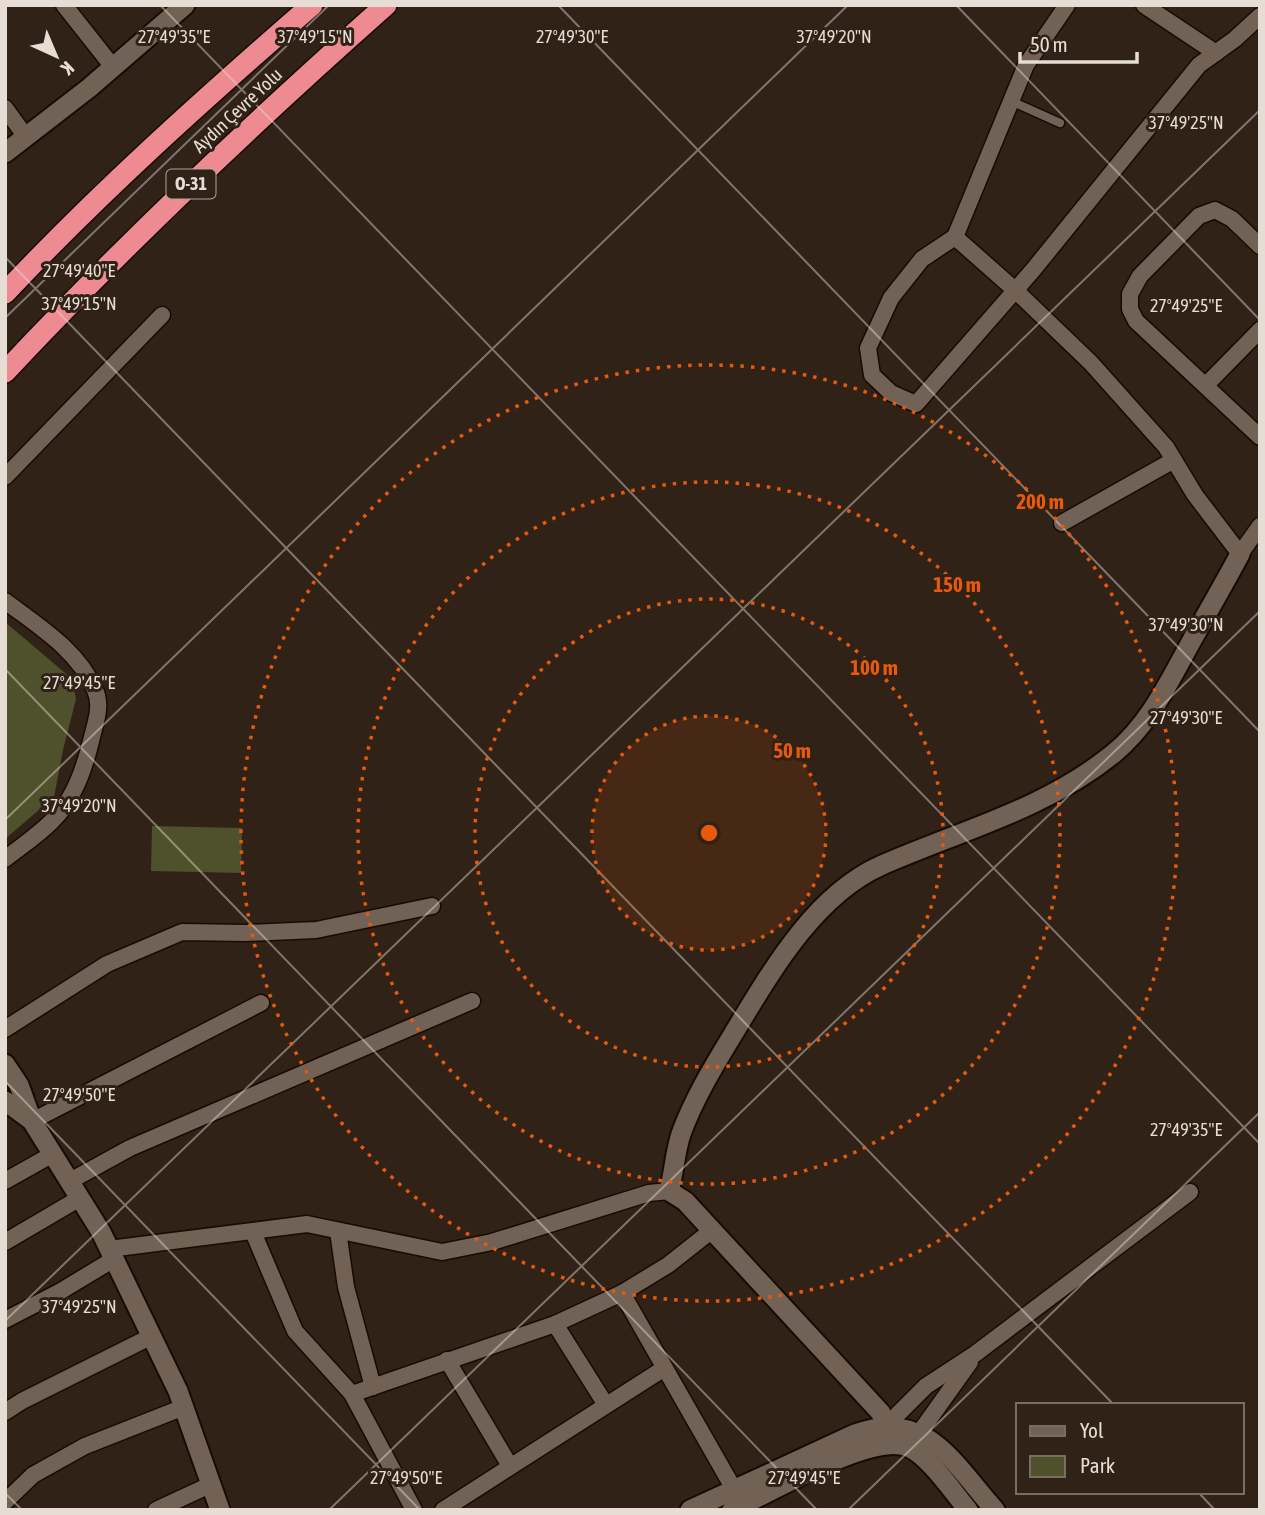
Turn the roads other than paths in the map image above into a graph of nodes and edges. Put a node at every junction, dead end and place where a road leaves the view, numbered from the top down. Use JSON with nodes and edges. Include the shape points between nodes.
{"nodes":[{"id":1,"x":64,"y":5,"type":"edge"},
{"id":2,"x":312,"y":5,"type":"edge"},
{"id":3,"x":386,"y":5,"type":"edge"},
{"id":4,"x":1067,"y":5,"type":"edge"},
{"id":5,"x":1144,"y":5,"type":"edge"},
{"id":6,"x":178,"y":8,"type":"edge"},
{"id":7,"x":1260,"y":16,"type":"edge"},
{"id":8,"x":1216,"y":53,"type":"junction"},
{"id":9,"x":113,"y":67,"type":"junction"},
{"id":10,"x":1011,"y":101,"type":"junction"},
{"id":11,"x":5,"y":108,"type":"edge"},
{"id":12,"x":1060,"y":122,"type":"dead end"},
{"id":13,"x":26,"y":137,"type":"junction"},
{"id":14,"x":5,"y":153,"type":"edge"},
{"id":15,"x":955,"y":237,"type":"junction"},
{"id":16,"x":1260,"y":246,"type":"edge"},
{"id":17,"x":1015,"y":290,"type":"junction"},
{"id":18,"x":5,"y":293,"type":"edge"},
{"id":19,"x":162,"y":315,"type":"dead end"},
{"id":20,"x":1260,"y":330,"type":"edge"},
{"id":21,"x":5,"y":372,"type":"edge"},
{"id":22,"x":1206,"y":385,"type":"junction"},
{"id":23,"x":1260,"y":438,"type":"edge"},
{"id":24,"x":1174,"y":460,"type":"junction"},
{"id":25,"x":5,"y":477,"type":"edge"},
{"id":26,"x":1062,"y":523,"type":"dead end"},
{"id":27,"x":1260,"y":526,"type":"edge"},
{"id":28,"x":1240,"y":554,"type":"junction"},
{"id":29,"x":5,"y":601,"type":"edge"},
{"id":30,"x":5,"y":859,"type":"edge"},
{"id":31,"x":432,"y":906,"type":"dead end"},
{"id":32,"x":472,"y":1001,"type":"dead end"},
{"id":33,"x":261,"y":1003,"type":"dead end"},
{"id":34,"x":5,"y":1029,"type":"edge"},
{"id":35,"x":5,"y":1064,"type":"edge"},
{"id":36,"x":5,"y":1101,"type":"edge"},
{"id":37,"x":32,"y":1121,"type":"junction"},
{"id":38,"x":53,"y":1154,"type":"junction"},
{"id":39,"x":5,"y":1181,"type":"edge"},
{"id":40,"x":75,"y":1189,"type":"junction"},
{"id":41,"x":669,"y":1191,"type":"junction"},
{"id":42,"x":1190,"y":1192,"type":"dead end"},
{"id":43,"x":338,"y":1231,"type":"junction"},
{"id":44,"x":711,"y":1231,"type":"junction"},
{"id":45,"x":253,"y":1232,"type":"junction"},
{"id":46,"x":5,"y":1242,"type":"edge"},
{"id":47,"x":112,"y":1254,"type":"junction"},
{"id":48,"x":622,"y":1293,"type":"junction"},
{"id":49,"x":5,"y":1320,"type":"edge"},
{"id":50,"x":555,"y":1324,"type":"junction"},
{"id":51,"x":152,"y":1336,"type":"junction"},
{"id":52,"x":975,"y":1354,"type":"junction"},
{"id":53,"x":447,"y":1360,"type":"junction"},
{"id":54,"x":663,"y":1369,"type":"junction"},
{"id":55,"x":373,"y":1387,"type":"junction"},
{"id":56,"x":352,"y":1394,"type":"junction"},
{"id":57,"x":606,"y":1405,"type":"junction"},
{"id":58,"x":184,"y":1407,"type":"junction"},
{"id":59,"x":5,"y":1412,"type":"edge"},
{"id":60,"x":920,"y":1432,"type":"junction"},
{"id":61,"x":888,"y":1435,"type":"junction"},
{"id":62,"x":510,"y":1466,"type":"junction"},
{"id":63,"x":212,"y":1484,"type":"junction"},
{"id":64,"x":5,"y":1502,"type":"edge"},
{"id":65,"x":739,"y":1503,"type":"edge"},
{"id":66,"x":156,"y":1510,"type":"edge"},
{"id":67,"x":220,"y":1510,"type":"edge"},
{"id":68,"x":414,"y":1510,"type":"edge"},
{"id":69,"x":443,"y":1510,"type":"edge"},
{"id":70,"x":690,"y":1510,"type":"edge"},
{"id":71,"x":968,"y":1510,"type":"edge"},
{"id":72,"x":996,"y":1510,"type":"edge"}],
"edges":[{"from":1,"to":9,"type":"street"},
{"from":2,"to":18,"type":"highway","name":"Aydın Çevre Yolu","number":"O-31","via":[[220,85]]},
{"from":3,"to":21,"type":"highway","name":"Aydın Çevre Yolu","number":"O-31","via":[[265,113],[70,302]]},
{"from":4,"to":10,"type":"street","via":[[1026,65]]},
{"from":5,"to":8,"type":"street"},
{"from":6,"to":9,"type":"street"},
{"from":7,"to":8,"type":"street"},
{"from":8,"to":17,"type":"street","via":[[1199,65]]},
{"from":9,"to":13,"type":"street"},
{"from":10,"to":12,"type":"lane"},
{"from":10,"to":15,"type":"street"},
{"from":11,"to":13,"type":"street"},
{"from":13,"to":14,"type":"street"},
{"from":15,"to":17,"type":"street"},
{"from":15,"to":17,"type":"street","via":[[922,258],[891,298],[872,335],[868,348],[872,375],[891,393],[916,404]]},
{"from":16,"to":22,"type":"street","via":[[1232,219],[1215,210],[1199,216],[1140,276],[1130,294],[1136,321]]},
{"from":17,"to":24,"type":"street","via":[[1091,363]]},
{"from":19,"to":25,"type":"street"},
{"from":20,"to":22,"type":"street"},
{"from":22,"to":23,"type":"street"},
{"from":24,"to":26,"type":"street"},
{"from":24,"to":28,"type":"street"},
{"from":27,"to":28,"type":"street"},
{"from":28,"to":41,"type":"street","via":[[1161,698],[1115,753],[1037,803],[877,868],[807,924],[766,979],[709,1075],[680,1136]]},
{"from":29,"to":30,"type":"street","via":[[46,631],[83,668],[96,692],[99,710],[85,766],[66,804],[52,822]]},
{"from":31,"to":34,"type":"street","via":[[316,930],[183,932],[107,964]]},
{"from":32,"to":40,"type":"street","via":[[130,1149]]},
{"from":33,"to":37,"type":"street"},
{"from":35,"to":37,"type":"street","via":[[19,1085]]},
{"from":36,"to":37,"type":"street"},
{"from":37,"to":38,"type":"street"},
{"from":38,"to":39,"type":"street"},
{"from":38,"to":40,"type":"street"},
{"from":40,"to":46,"type":"street"},
{"from":40,"to":47,"type":"street"},
{"from":41,"to":43,"type":"street","via":[[442,1252]]},
{"from":41,"to":44,"type":"street","via":[[685,1201]]},
{"from":42,"to":52,"type":"street"},
{"from":43,"to":45,"type":"street","via":[[307,1224]]},
{"from":43,"to":55,"type":"street","via":[[346,1287]]},
{"from":44,"to":48,"type":"street"},
{"from":44,"to":61,"type":"street","via":[[881,1413]]},
{"from":45,"to":47,"type":"street"},
{"from":45,"to":56,"type":"street","via":[[295,1331]]},
{"from":47,"to":49,"type":"street","via":[[61,1291]]},
{"from":47,"to":51,"type":"street"},
{"from":48,"to":50,"type":"street"},
{"from":48,"to":54,"type":"street"},
{"from":50,"to":53,"type":"street"},
{"from":50,"to":57,"type":"street"},
{"from":51,"to":58,"type":"street"},
{"from":51,"to":59,"type":"street"},
{"from":52,"to":60,"type":"street"},
{"from":52,"to":61,"type":"street","via":[[926,1386]]},
{"from":53,"to":55,"type":"street"},
{"from":53,"to":62,"type":"street"},
{"from":54,"to":57,"type":"street"},
{"from":54,"to":65,"type":"street"},
{"from":55,"to":56,"type":"street"},
{"from":56,"to":68,"type":"street"},
{"from":57,"to":62,"type":"street"},
{"from":58,"to":63,"type":"street"},
{"from":58,"to":64,"type":"street","via":[[85,1446],[33,1475]]},
{"from":60,"to":61,"type":"street"},
{"from":60,"to":72,"type":"street","via":[[935,1442]]},
{"from":61,"to":65,"type":"street"},
{"from":61,"to":71,"type":"street","via":[[925,1459]]},
{"from":62,"to":69,"type":"street"},
{"from":63,"to":66,"type":"street"},
{"from":63,"to":67,"type":"street"},
{"from":65,"to":70,"type":"street"}]}
